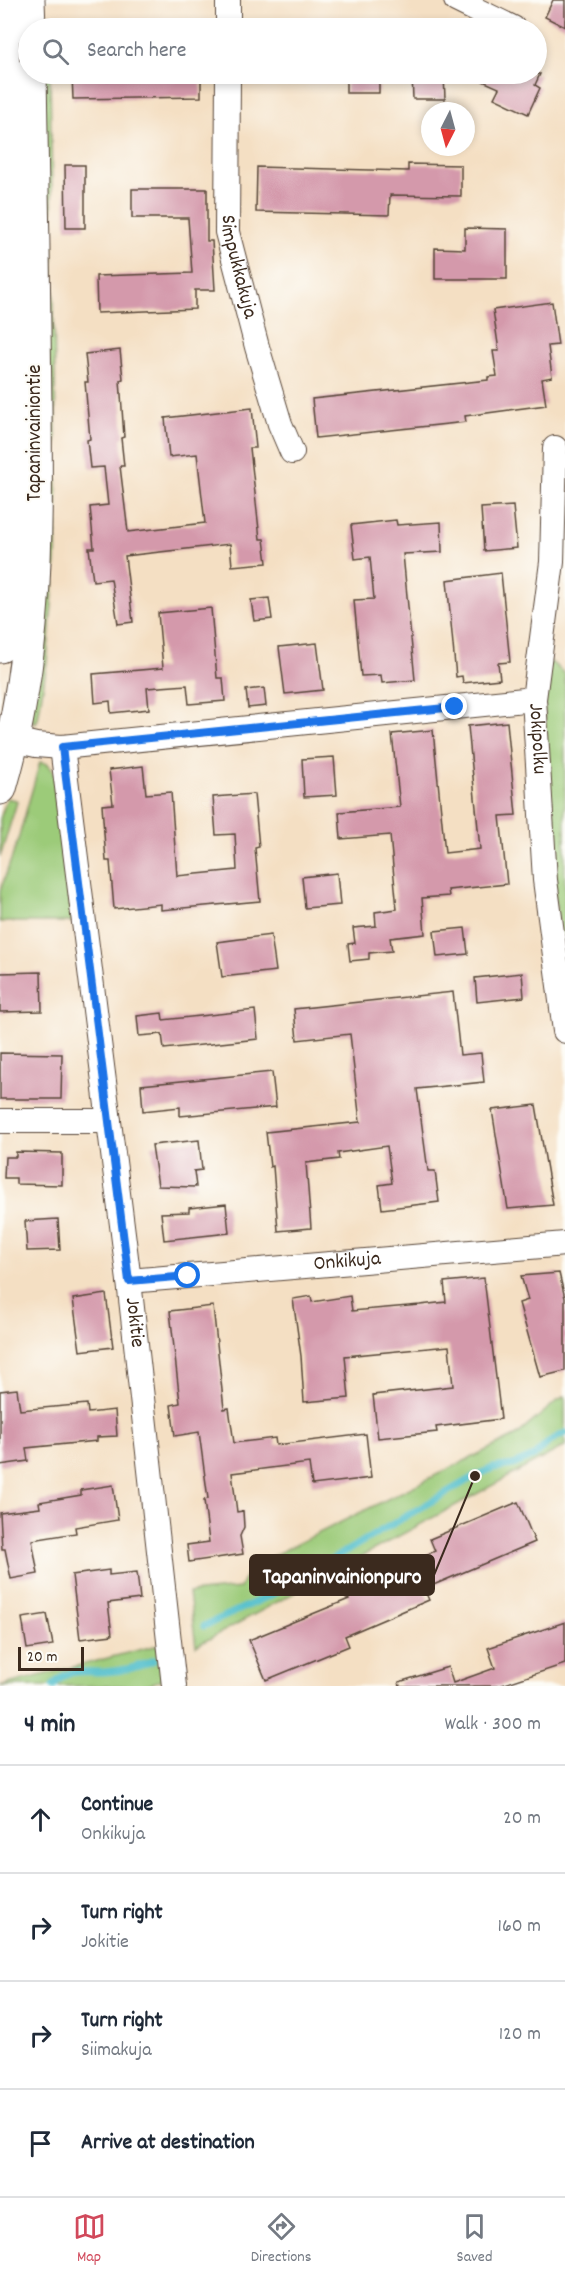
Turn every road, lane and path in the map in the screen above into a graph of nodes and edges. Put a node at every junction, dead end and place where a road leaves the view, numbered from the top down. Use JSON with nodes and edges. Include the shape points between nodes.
{"nodes":[{"id":1,"x":2,"y":0,"type":"edge"},
{"id":2,"x":28,"y":0,"type":"edge"},
{"id":3,"x":228,"y":0,"type":"edge"},
{"id":4,"x":456,"y":0,"type":"edge"},
{"id":5,"x":29,"y":18,"type":"edge"},
{"id":6,"x":228,"y":18,"type":"edge"},
{"id":7,"x":493,"y":18,"type":"edge"},
{"id":8,"x":30,"y":84,"type":"edge"},
{"id":9,"x":228,"y":84,"type":"edge"},
{"id":10,"x":555,"y":448,"type":"dead end"},
{"id":11,"x":292,"y":452,"type":"dead end"},
{"id":12,"x":0,"y":646,"type":"edge"},
{"id":13,"x":534,"y":699,"type":"junction"},
{"id":14,"x":7,"y":738,"type":"edge"},
{"id":15,"x":62,"y":747,"type":"junction"},
{"id":16,"x":0,"y":788,"type":"edge"},
{"id":17,"x":565,"y":1031,"type":"edge"},
{"id":18,"x":0,"y":1121,"type":"edge"},
{"id":19,"x":109,"y":1121,"type":"junction"},
{"id":20,"x":565,"y":1244,"type":"edge"},
{"id":21,"x":129,"y":1281,"type":"junction"},
{"id":22,"x":174,"y":1686,"type":"edge"}],
"edges":[{"from":1,"to":12,"type":"main road","name":"Tapaninvainiontie","via":[[10,550]]},
{"from":2,"to":5,"type":"main road"},
{"from":3,"to":6,"type":"street"},
{"from":4,"to":7,"type":"street"},
{"from":8,"to":14,"type":"main road","name":"Tapaninvainiontie","via":[[34,595],[27,661]]},
{"from":9,"to":11,"type":"street","name":"Simpukkakuja","via":[[227,232],[257,347]]},
{"from":10,"to":13,"type":"street","name":"Jokipolku","via":[[552,562]]},
{"from":13,"to":15,"type":"street"},
{"from":13,"to":17,"type":"street","name":"Jokipolku","via":[[544,880]]},
{"from":14,"to":15,"type":"street"},
{"from":14,"to":16,"type":"main road","name":"Tapaninvainiontie"},
{"from":15,"to":19,"type":"street","name":"Jokitie"},
{"from":18,"to":19,"type":"street"},
{"from":19,"to":21,"type":"street","name":"Jokitie"},
{"from":20,"to":21,"type":"street","name":"Onkikuja"},
{"from":21,"to":22,"type":"street","name":"Jokitie"}]}
